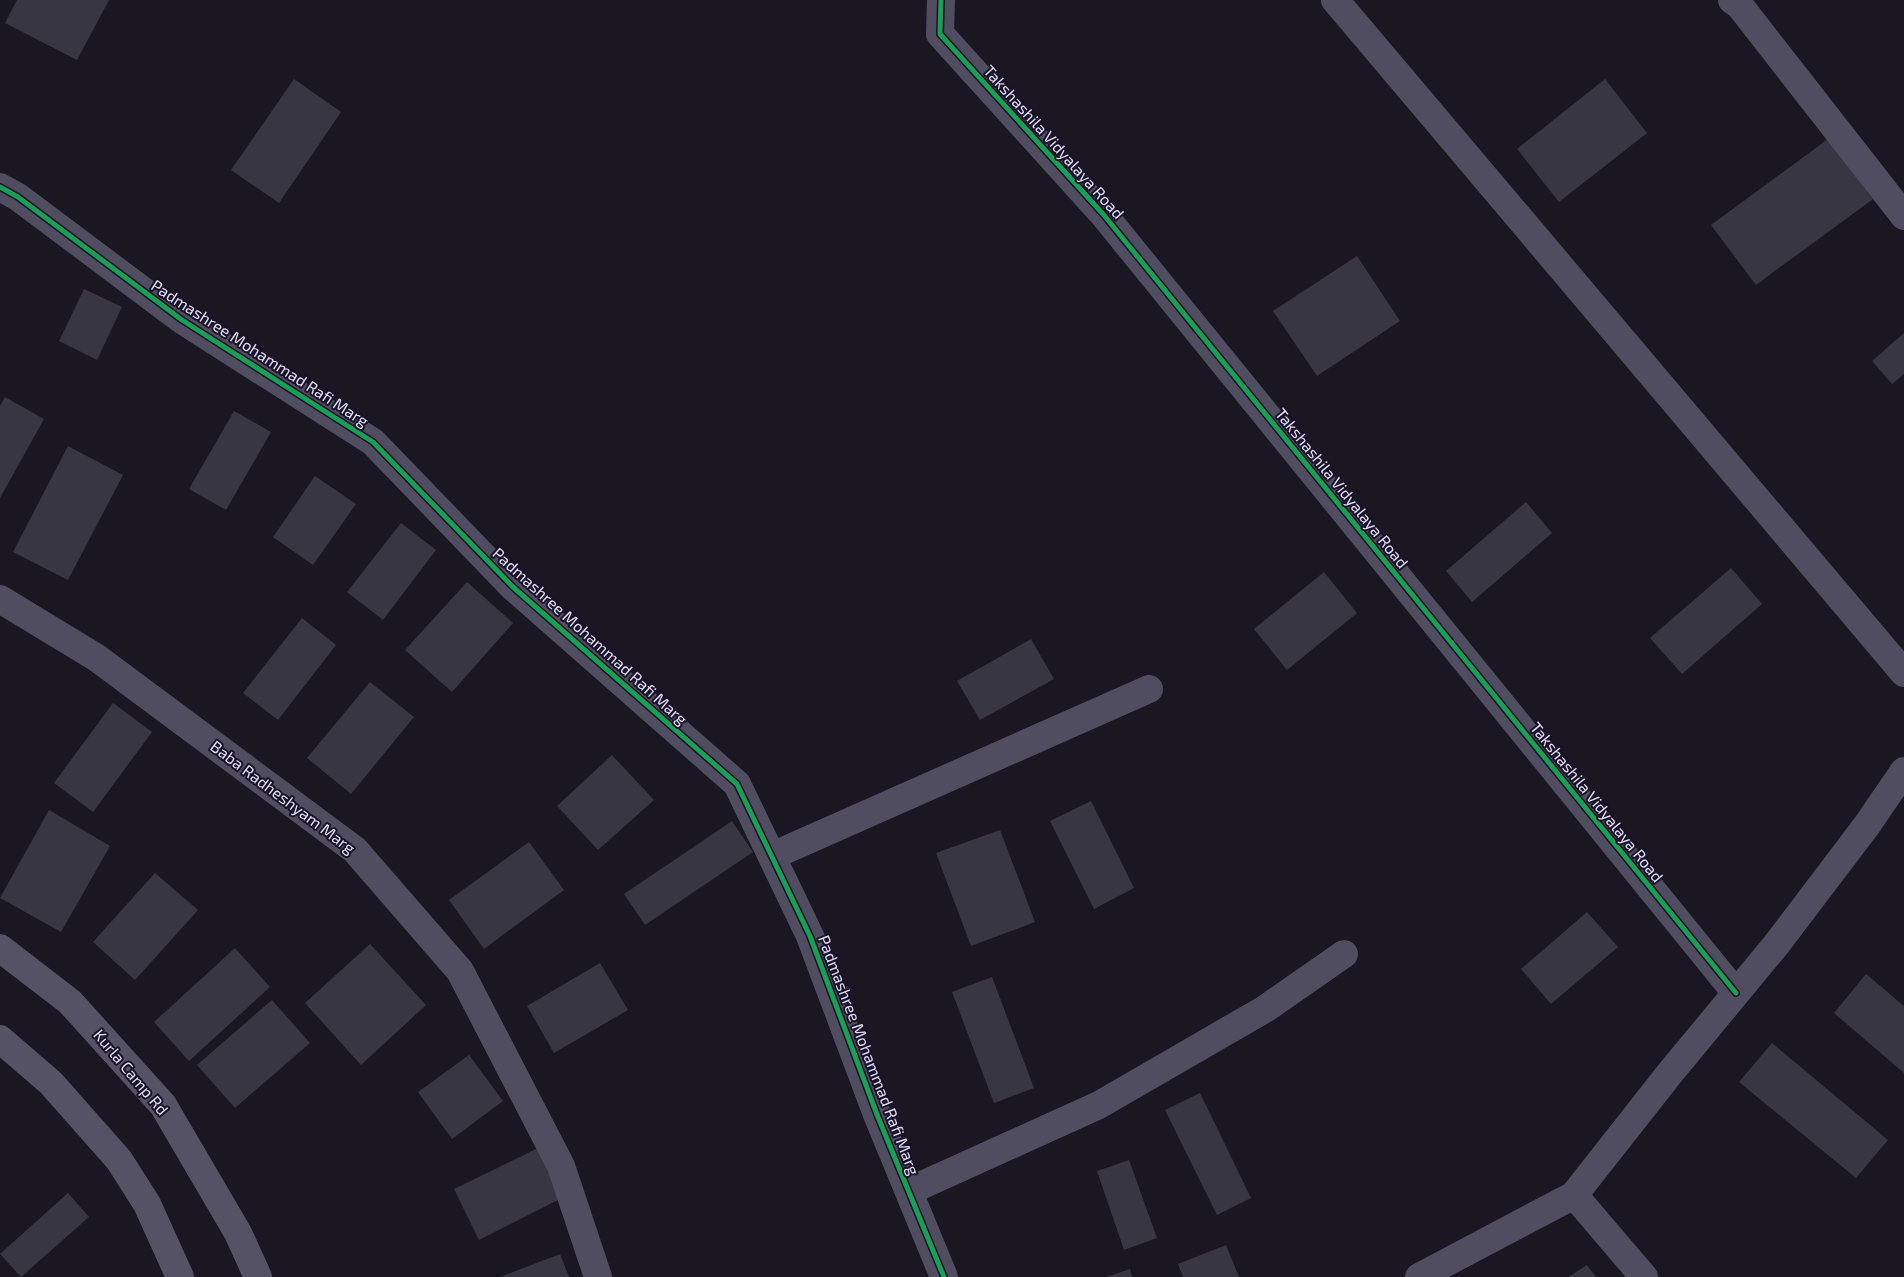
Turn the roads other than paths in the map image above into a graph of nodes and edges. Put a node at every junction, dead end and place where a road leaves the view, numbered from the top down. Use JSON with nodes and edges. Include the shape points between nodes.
{"nodes":[{"id":1,"x":941,"y":0,"type":"edge"},
{"id":2,"x":1335,"y":0,"type":"edge"},
{"id":3,"x":1732,"y":0,"type":"edge"},
{"id":4,"x":0,"y":187,"type":"edge"},
{"id":5,"x":1904,"y":216,"type":"edge"},
{"id":6,"x":0,"y":598,"type":"edge"},
{"id":7,"x":1904,"y":673,"type":"edge"},
{"id":8,"x":1149,"y":689,"type":"dead end"},
{"id":9,"x":1904,"y":771,"type":"edge"},
{"id":10,"x":772,"y":856,"type":"junction"},
{"id":11,"x":0,"y":948,"type":"edge"},
{"id":12,"x":1344,"y":954,"type":"dead end"},
{"id":13,"x":1736,"y":993,"type":"junction"},
{"id":14,"x":0,"y":1039,"type":"edge"},
{"id":15,"x":909,"y":1191,"type":"junction"},
{"id":16,"x":1574,"y":1195,"type":"junction"},
{"id":17,"x":180,"y":1277,"type":"edge"},
{"id":18,"x":258,"y":1277,"type":"edge"},
{"id":19,"x":598,"y":1277,"type":"edge"},
{"id":20,"x":944,"y":1277,"type":"edge"},
{"id":21,"x":1419,"y":1277,"type":"edge"},
{"id":22,"x":1644,"y":1277,"type":"edge"}],
"edges":[{"from":1,"to":13,"type":"street","name":"Takshashila Vidyalaya Road","via":[[940,34],[1103,214]]},
{"from":2,"to":7,"type":"street"},
{"from":3,"to":5,"type":"street","via":[[1740,6]]},
{"from":4,"to":10,"type":"street","name":"Padmashree Mohammad Rafi Marg","via":[[18,197],[182,320],[373,442],[513,587],[737,784]]},
{"from":6,"to":19,"type":"street","name":"Baba Radheshyam Marg","via":[[97,658],[355,850],[460,971],[561,1166]]},
{"from":8,"to":10,"type":"street"},
{"from":9,"to":13,"type":"street","via":[[1867,825]]},
{"from":10,"to":15,"type":"street","name":"Padmashree Mohammad Rafi Marg","via":[[810,936]]},
{"from":11,"to":18,"type":"main road","name":"Kurla Camp Rd","via":[[70,1002],[163,1105],[238,1233]]},
{"from":12,"to":15,"type":"street","via":[[1266,1009],[1099,1105]]},
{"from":13,"to":16,"type":"street"},
{"from":14,"to":17,"type":"main road","via":[[51,1083],[119,1160],[147,1204]]},
{"from":15,"to":20,"type":"street","name":"Padmashree Mohammad Rafi Marg"},
{"from":16,"to":21,"type":"street"},
{"from":16,"to":22,"type":"street"}]}
